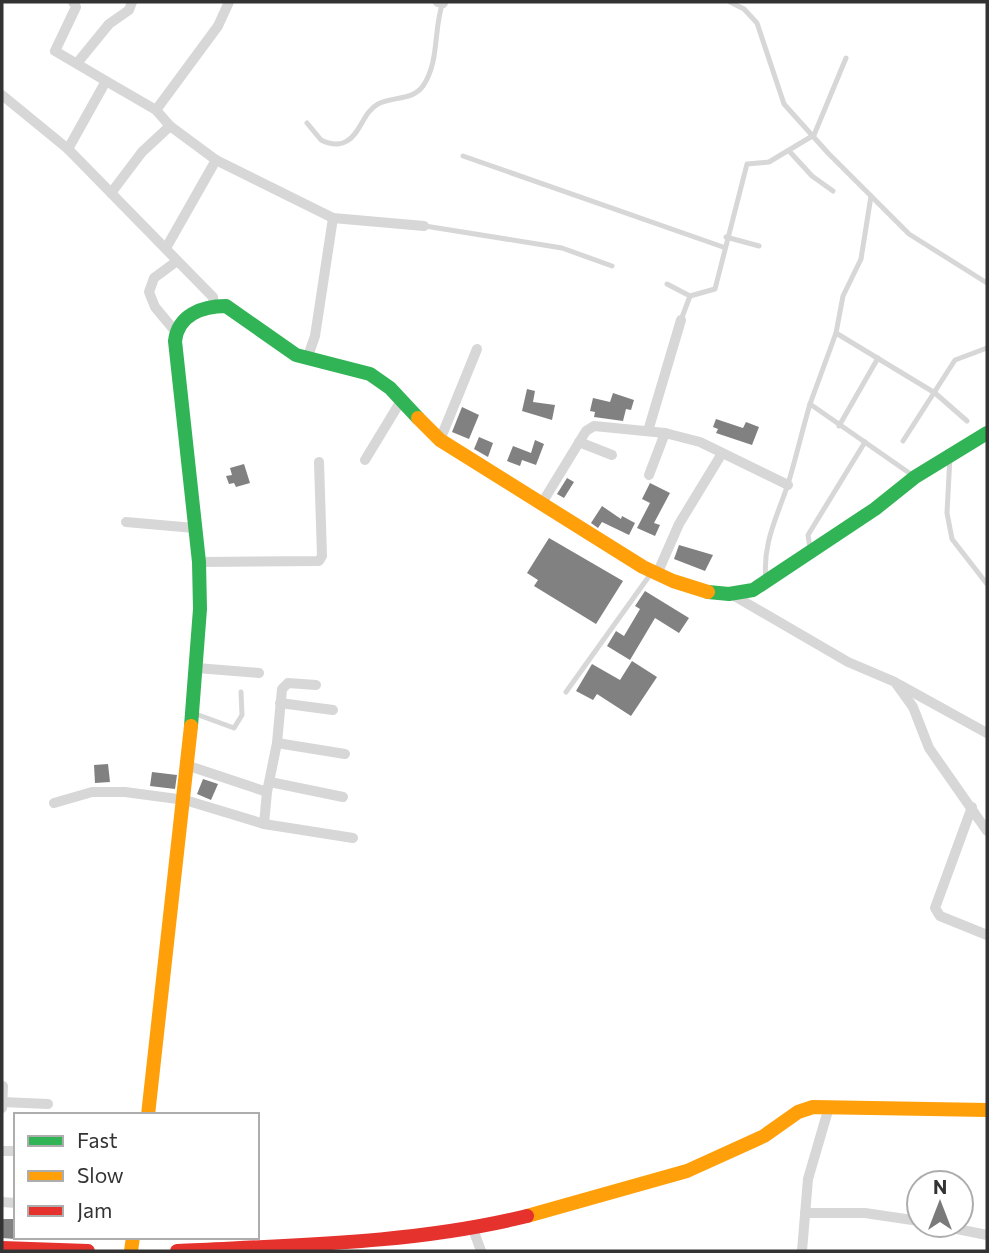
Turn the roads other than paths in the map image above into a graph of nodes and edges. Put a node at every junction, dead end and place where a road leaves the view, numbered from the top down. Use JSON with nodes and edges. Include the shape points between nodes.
{"nodes":[{"id":1,"x":74,"y":2,"type":"edge"},
{"id":2,"x":132,"y":2,"type":"edge"},
{"id":3,"x":229,"y":2,"type":"edge"},
{"id":4,"x":441,"y":2,"type":"edge"},
{"id":5,"x":730,"y":2,"type":"edge"},
{"id":6,"x":846,"y":58,"type":"dead end"},
{"id":7,"x":78,"y":62,"type":"junction"},
{"id":8,"x":106,"y":81,"type":"junction"},
{"id":9,"x":2,"y":95,"type":"edge"},
{"id":10,"x":156,"y":110,"type":"junction"},
{"id":11,"x":307,"y":123,"type":"dead end"},
{"id":12,"x":170,"y":126,"type":"junction"},
{"id":13,"x":814,"y":135,"type":"junction"},
{"id":14,"x":68,"y":149,"type":"junction"},
{"id":15,"x":790,"y":152,"type":"junction"},
{"id":16,"x":463,"y":156,"type":"dead end"},
{"id":17,"x":216,"y":160,"type":"junction"},
{"id":18,"x":833,"y":191,"type":"dead end"},
{"id":19,"x":111,"y":194,"type":"junction"},
{"id":20,"x":871,"y":196,"type":"junction"},
{"id":21,"x":333,"y":218,"type":"junction"},
{"id":22,"x":424,"y":226,"type":"joint"},
{"id":23,"x":726,"y":237,"type":"junction"},
{"id":24,"x":759,"y":246,"type":"dead end"},
{"id":25,"x":723,"y":247,"type":"junction"},
{"id":26,"x":166,"y":248,"type":"junction"},
{"id":27,"x":177,"y":261,"type":"junction"},
{"id":28,"x":612,"y":266,"type":"dead end"},
{"id":29,"x":987,"y":282,"type":"edge"},
{"id":30,"x":667,"y":284,"type":"dead end"},
{"id":31,"x":690,"y":296,"type":"junction"},
{"id":32,"x":214,"y":305,"type":"junction"},
{"id":33,"x":681,"y":320,"type":"joint"},
{"id":34,"x":175,"y":331,"type":"junction"},
{"id":35,"x":836,"y":332,"type":"junction"},
{"id":36,"x":987,"y":348,"type":"edge"},
{"id":37,"x":477,"y":349,"type":"dead end"},
{"id":38,"x":878,"y":358,"type":"junction"},
{"id":39,"x":307,"y":359,"type":"junction"},
{"id":40,"x":935,"y":393,"type":"junction"},
{"id":41,"x":402,"y":399,"type":"junction"},
{"id":42,"x":810,"y":404,"type":"junction"},
{"id":43,"x":967,"y":421,"type":"dead end"},
{"id":44,"x":839,"y":426,"type":"junction"},
{"id":45,"x":648,"y":431,"type":"junction"},
{"id":46,"x":665,"y":433,"type":"junction"},
{"id":47,"x":987,"y":433,"type":"edge"},
{"id":48,"x":440,"y":440,"type":"junction"},
{"id":49,"x":903,"y":441,"type":"dead end"},
{"id":50,"x":579,"y":442,"type":"junction"},
{"id":51,"x":865,"y":442,"type":"junction"},
{"id":52,"x":720,"y":454,"type":"junction"},
{"id":53,"x":950,"y":454,"type":"junction"},
{"id":54,"x":611,"y":455,"type":"dead end"},
{"id":55,"x":365,"y":460,"type":"dead end"},
{"id":56,"x":319,"y":463,"type":"dead end"},
{"id":57,"x":649,"y":475,"type":"dead end"},
{"id":58,"x":915,"y":477,"type":"junction"},
{"id":59,"x":788,"y":485,"type":"junction"},
{"id":60,"x":542,"y":503,"type":"junction"},
{"id":61,"x":126,"y":522,"type":"dead end"},
{"id":62,"x":194,"y":528,"type":"junction"},
{"id":63,"x":811,"y":551,"type":"junction"},
{"id":64,"x":199,"y":562,"type":"junction"},
{"id":65,"x":655,"y":573,"type":"junction"},
{"id":66,"x":766,"y":581,"type":"junction"},
{"id":67,"x":987,"y":583,"type":"edge"},
{"id":68,"x":736,"y":597,"type":"junction"},
{"id":69,"x":197,"y":668,"type":"junction"},
{"id":70,"x":260,"y":673,"type":"dead end"},
{"id":71,"x":895,"y":682,"type":"junction"},
{"id":72,"x":316,"y":685,"type":"dead end"},
{"id":73,"x":241,"y":692,"type":"dead end"},
{"id":74,"x":566,"y":692,"type":"dead end"},
{"id":75,"x":280,"y":703,"type":"junction"},
{"id":76,"x":333,"y":710,"type":"dead end"},
{"id":77,"x":194,"y":713,"type":"junction"},
{"id":78,"x":987,"y":733,"type":"edge"},
{"id":79,"x":277,"y":743,"type":"junction"},
{"id":80,"x":345,"y":754,"type":"dead end"},
{"id":81,"x":189,"y":766,"type":"junction"},
{"id":82,"x":269,"y":787,"type":"junction"},
{"id":83,"x":343,"y":797,"type":"dead end"},
{"id":84,"x":185,"y":800,"type":"junction"},
{"id":85,"x":54,"y":803,"type":"dead end"},
{"id":86,"x":972,"y":807,"type":"junction"},
{"id":87,"x":264,"y":824,"type":"junction"},
{"id":88,"x":987,"y":831,"type":"edge"},
{"id":89,"x":353,"y":838,"type":"dead end"},
{"id":90,"x":987,"y":935,"type":"edge"},
{"id":91,"x":3,"y":1086,"type":"edge"},
{"id":92,"x":2,"y":1102,"type":"edge"},
{"id":93,"x":48,"y":1104,"type":"dead end"},
{"id":94,"x":829,"y":1107,"type":"junction"},
{"id":95,"x":2,"y":1108,"type":"edge"},
{"id":96,"x":987,"y":1110,"type":"edge"},
{"id":97,"x":148,"y":1113,"type":"edge"},
{"id":98,"x":805,"y":1213,"type":"junction"},
{"id":99,"x":905,"y":1220,"type":"edge"},
{"id":100,"x":473,"y":1229,"type":"junction"},
{"id":101,"x":354,"y":1247,"type":"edge"},
{"id":102,"x":2,"y":1248,"type":"edge"},
{"id":103,"x":275,"y":1249,"type":"edge"},
{"id":104,"x":88,"y":1251,"type":"edge"},
{"id":105,"x":177,"y":1251,"type":"edge"},
{"id":106,"x":481,"y":1251,"type":"edge"},
{"id":107,"x":802,"y":1251,"type":"edge"}],
"edges":[{"from":1,"to":7,"type":"street","via":[[76,7],[55,51]]},
{"from":2,"to":7,"type":"street"},
{"from":3,"to":10,"type":"street","via":[[218,26]]},
{"from":4,"to":11,"type":"lane","via":[[433,64],[422,87],[410,96],[379,103],[349,140],[337,144],[321,140]]},
{"from":5,"to":13,"type":"lane","via":[[757,23],[784,104]]},
{"from":6,"to":13,"type":"lane"},
{"from":7,"to":8,"type":"street"},
{"from":8,"to":10,"type":"street"},
{"from":8,"to":14,"type":"street"},
{"from":9,"to":14,"type":"street"},
{"from":10,"to":12,"type":"street"},
{"from":12,"to":17,"type":"street"},
{"from":12,"to":19,"type":"street","via":[[142,152]]},
{"from":13,"to":15,"type":"lane"},
{"from":13,"to":20,"type":"lane"},
{"from":14,"to":19,"type":"street"},
{"from":15,"to":18,"type":"lane","via":[[811,176]]},
{"from":15,"to":23,"type":"lane","via":[[769,162],[747,164]]},
{"from":16,"to":25,"type":"lane"},
{"from":17,"to":21,"type":"street"},
{"from":17,"to":26,"type":"street"},
{"from":19,"to":26,"type":"street"},
{"from":20,"to":29,"type":"lane","via":[[909,234]]},
{"from":20,"to":35,"type":"lane","via":[[861,259],[843,296]]},
{"from":21,"to":22,"type":"street"},
{"from":21,"to":39,"type":"street","via":[[315,336]]},
{"from":22,"to":28,"type":"lane","via":[[562,248]]},
{"from":23,"to":24,"type":"lane"},
{"from":23,"to":25,"type":"lane"},
{"from":25,"to":31,"type":"lane","via":[[715,289]]},
{"from":26,"to":27,"type":"street"},
{"from":27,"to":32,"type":"street","via":[[212,297]]},
{"from":27,"to":34,"type":"street","via":[[154,278],[149,292]]},
{"from":30,"to":31,"type":"lane"},
{"from":31,"to":33,"type":"lane"},
{"from":32,"to":34,"type":"street","via":[[181,322]]},
{"from":32,"to":39,"type":"street","via":[[226,306]]},
{"from":33,"to":45,"type":"street"},
{"from":34,"to":62,"type":"street"},
{"from":35,"to":38,"type":"lane"},
{"from":35,"to":42,"type":"lane"},
{"from":36,"to":40,"type":"lane","via":[[955,360]]},
{"from":37,"to":48,"type":"street"},
{"from":38,"to":40,"type":"lane"},
{"from":38,"to":44,"type":"lane"},
{"from":39,"to":41,"type":"street","via":[[354,367]]},
{"from":40,"to":43,"type":"lane"},
{"from":40,"to":49,"type":"lane"},
{"from":41,"to":48,"type":"street"},
{"from":41,"to":55,"type":"street"},
{"from":42,"to":44,"type":"lane"},
{"from":42,"to":59,"type":"lane"},
{"from":44,"to":51,"type":"lane"},
{"from":45,"to":46,"type":"street"},
{"from":45,"to":50,"type":"street","via":[[594,426]]},
{"from":46,"to":52,"type":"street","via":[[700,442]]},
{"from":46,"to":57,"type":"street"},
{"from":47,"to":53,"type":"street"},
{"from":48,"to":60,"type":"street"},
{"from":50,"to":54,"type":"street"},
{"from":50,"to":60,"type":"street"},
{"from":51,"to":58,"type":"lane"},
{"from":51,"to":63,"type":"lane","via":[[808,535]]},
{"from":52,"to":59,"type":"street"},
{"from":52,"to":65,"type":"street"},
{"from":53,"to":58,"type":"street"},
{"from":53,"to":67,"type":"lane","via":[[947,513],[952,539]]},
{"from":56,"to":64,"type":"street","via":[[319,561]]},
{"from":58,"to":63,"type":"street"},
{"from":59,"to":66,"type":"lane","via":[[767,540]]},
{"from":60,"to":65,"type":"street"},
{"from":61,"to":62,"type":"street"},
{"from":62,"to":64,"type":"street"},
{"from":63,"to":66,"type":"street"},
{"from":64,"to":69,"type":"street"},
{"from":65,"to":68,"type":"street"},
{"from":65,"to":74,"type":"lane"},
{"from":66,"to":68,"type":"street"},
{"from":68,"to":71,"type":"street","via":[[848,662]]},
{"from":69,"to":70,"type":"street"},
{"from":69,"to":77,"type":"street"},
{"from":71,"to":78,"type":"street"},
{"from":71,"to":86,"type":"street","via":[[913,707],[929,748]]},
{"from":72,"to":75,"type":"street","via":[[284,685]]},
{"from":73,"to":77,"type":"lane","via":[[242,715],[234,728]]},
{"from":75,"to":76,"type":"street"},
{"from":75,"to":79,"type":"street"},
{"from":77,"to":81,"type":"street"},
{"from":79,"to":80,"type":"street"},
{"from":79,"to":82,"type":"street"},
{"from":81,"to":82,"type":"street"},
{"from":81,"to":84,"type":"street"},
{"from":82,"to":83,"type":"street"},
{"from":82,"to":87,"type":"street"},
{"from":84,"to":85,"type":"street","via":[[107,791]]},
{"from":84,"to":87,"type":"street"},
{"from":84,"to":97,"type":"street"},
{"from":86,"to":88,"type":"street"},
{"from":86,"to":90,"type":"street","via":[[934,908],[940,916]]},
{"from":87,"to":89,"type":"street"},
{"from":91,"to":92,"type":"street"},
{"from":92,"to":93,"type":"street"},
{"from":92,"to":95,"type":"street"},
{"from":94,"to":96,"type":"street"},
{"from":94,"to":98,"type":"street","via":[[808,1179]]},
{"from":94,"to":100,"type":"street","via":[[798,1112],[764,1136],[687,1171]]},
{"from":98,"to":99,"type":"street","via":[[865,1213]]},
{"from":98,"to":107,"type":"street"},
{"from":100,"to":101,"type":"street"},
{"from":100,"to":106,"type":"street"},
{"from":101,"to":103,"type":"street"},
{"from":102,"to":104,"type":"street"},
{"from":103,"to":105,"type":"street"}]}
